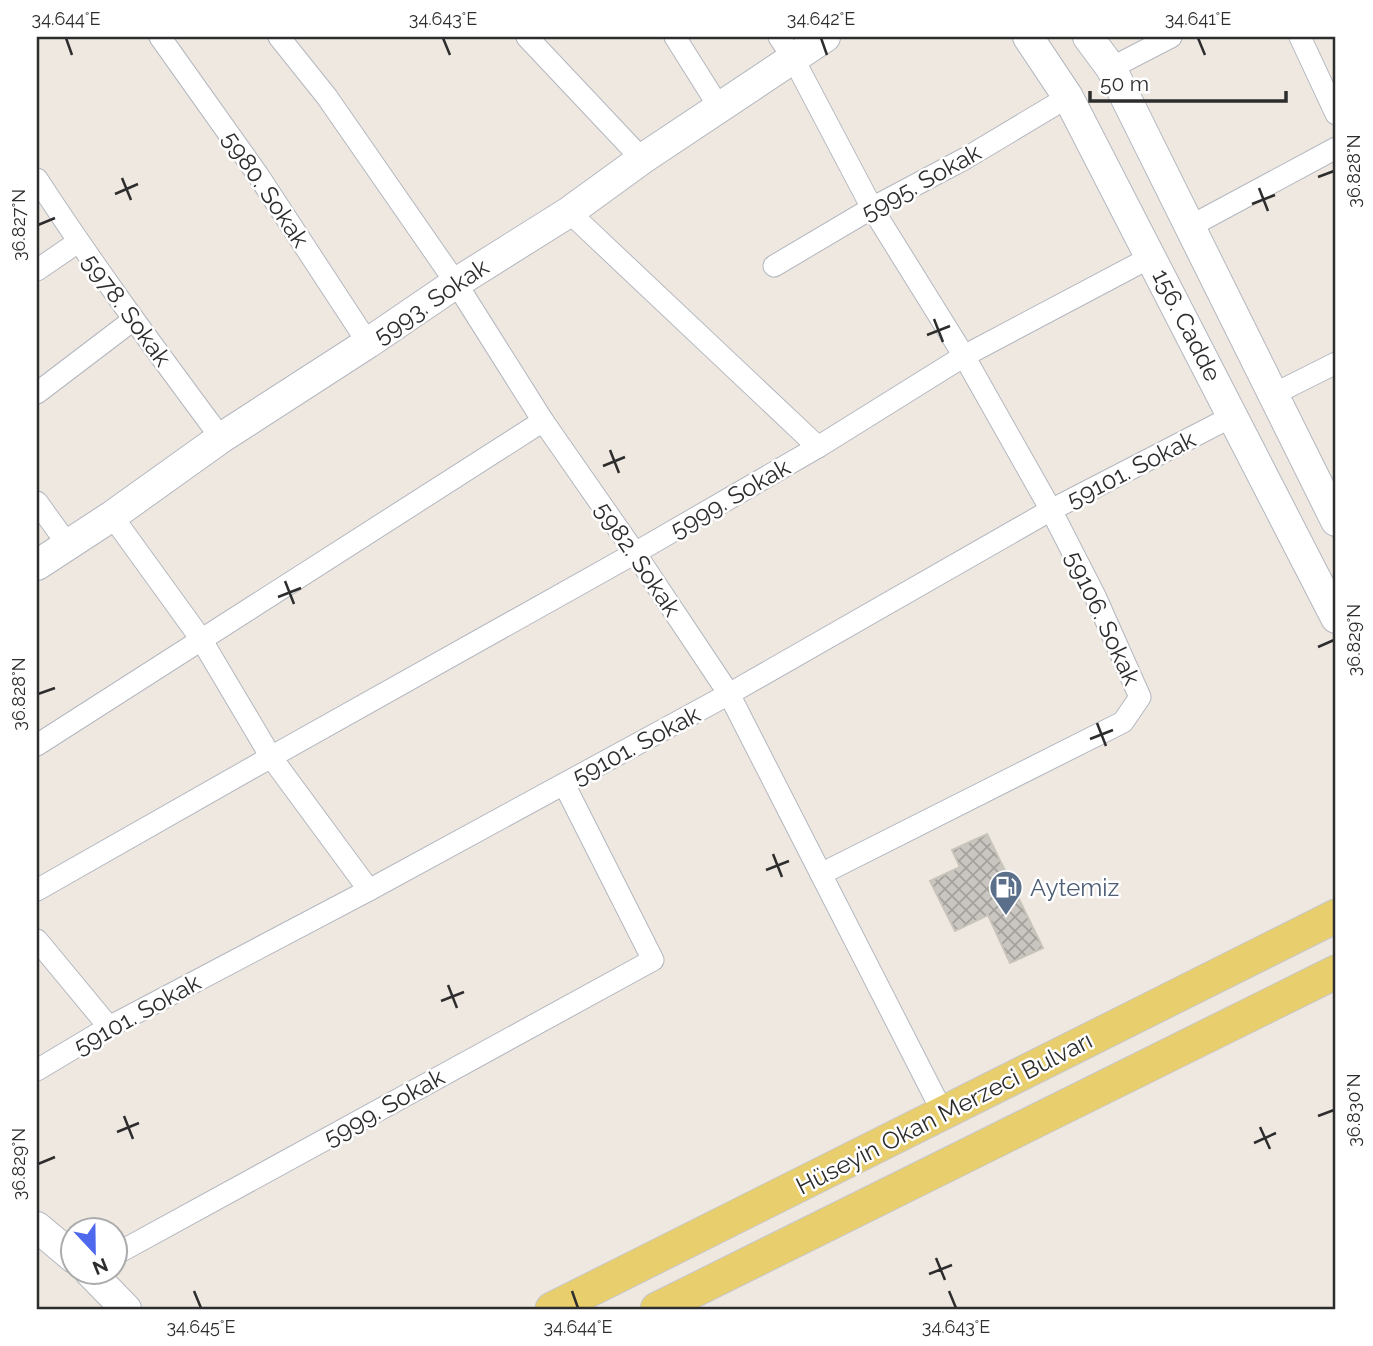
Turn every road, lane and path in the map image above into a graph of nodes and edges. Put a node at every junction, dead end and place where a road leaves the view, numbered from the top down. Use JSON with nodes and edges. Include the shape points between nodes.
{"nodes":[{"id":1,"x":160,"y":37,"type":"edge"},
{"id":2,"x":279,"y":37,"type":"edge"},
{"id":3,"x":527,"y":37,"type":"edge"},
{"id":4,"x":675,"y":37,"type":"edge"},
{"id":5,"x":825,"y":37,"type":"edge"},
{"id":6,"x":1028,"y":37,"type":"edge"},
{"id":7,"x":1088,"y":37,"type":"edge"},
{"id":8,"x":1171,"y":37,"type":"edge"},
{"id":9,"x":1300,"y":37,"type":"edge"},
{"id":10,"x":786,"y":47,"type":"edge"},
{"id":11,"x":1111,"y":68,"type":"junction"},
{"id":12,"x":1068,"y":97,"type":"junction"},
{"id":13,"x":719,"y":107,"type":"junction"},
{"id":14,"x":1336,"y":114,"type":"edge"},
{"id":15,"x":1336,"y":148,"type":"edge"},
{"id":16,"x":642,"y":159,"type":"junction"},
{"id":17,"x":37,"y":179,"type":"edge"},
{"id":18,"x":872,"y":208,"type":"junction"},
{"id":19,"x":569,"y":212,"type":"junction"},
{"id":20,"x":1189,"y":227,"type":"junction"},
{"id":21,"x":78,"y":242,"type":"junction"},
{"id":22,"x":1151,"y":257,"type":"junction"},
{"id":23,"x":774,"y":266,"type":"dead end"},
{"id":24,"x":37,"y":270,"type":"edge"},
{"id":25,"x":456,"y":283,"type":"junction"},
{"id":26,"x":133,"y":320,"type":"junction"},
{"id":27,"x":368,"y":343,"type":"junction"},
{"id":28,"x":964,"y":356,"type":"junction"},
{"id":29,"x":1336,"y":363,"type":"edge"},
{"id":30,"x":37,"y":393,"type":"edge"},
{"id":31,"x":1272,"y":395,"type":"junction"},
{"id":32,"x":1233,"y":416,"type":"junction"},
{"id":33,"x":542,"y":421,"type":"junction"},
{"id":34,"x":221,"y":438,"type":"junction"},
{"id":35,"x":818,"y":447,"type":"junction"},
{"id":36,"x":37,"y":502,"type":"edge"},
{"id":37,"x":1051,"y":510,"type":"junction"},
{"id":38,"x":112,"y":516,"type":"junction"},
{"id":39,"x":1336,"y":521,"type":"edge"},
{"id":40,"x":68,"y":545,"type":"junction"},
{"id":41,"x":635,"y":553,"type":"junction"},
{"id":42,"x":37,"y":565,"type":"edge"},
{"id":43,"x":1336,"y":618,"type":"edge"},
{"id":44,"x":201,"y":639,"type":"junction"},
{"id":45,"x":729,"y":694,"type":"junction"},
{"id":46,"x":37,"y":745,"type":"edge"},
{"id":47,"x":271,"y":757,"type":"junction"},
{"id":48,"x":564,"y":784,"type":"junction"},
{"id":49,"x":821,"y":874,"type":"junction"},
{"id":50,"x":37,"y":890,"type":"edge"},
{"id":51,"x":369,"y":890,"type":"junction"},
{"id":52,"x":1336,"y":916,"type":"edge"},
{"id":53,"x":37,"y":940,"type":"edge"},
{"id":54,"x":1336,"y":972,"type":"edge"},
{"id":55,"x":109,"y":1027,"type":"junction"},
{"id":56,"x":37,"y":1070,"type":"edge"},
{"id":57,"x":943,"y":1113,"type":"junction"},
{"id":58,"x":37,"y":1227,"type":"edge"},
{"id":59,"x":60,"y":1246,"type":"edge"},
{"id":60,"x":130,"y":1246,"type":"edge"},
{"id":61,"x":104,"y":1286,"type":"edge"},
{"id":62,"x":126,"y":1309,"type":"edge"},
{"id":63,"x":552,"y":1309,"type":"edge"},
{"id":64,"x":657,"y":1309,"type":"edge"}],
"edges":[{"from":1,"to":27,"type":"street","name":"5980. Sokak"},
{"from":2,"to":25,"type":"street","name":"5982. Sokak","via":[[327,97]]},
{"from":3,"to":16,"type":"street"},
{"from":4,"to":13,"type":"street"},
{"from":5,"to":10,"type":"street","name":"5993. Sokak"},
{"from":6,"to":12,"type":"street","name":"156. Cadde"},
{"from":7,"to":11,"type":"street","name":"156. Cadde"},
{"from":8,"to":11,"type":"street"},
{"from":9,"to":14,"type":"street"},
{"from":10,"to":13,"type":"street","name":"5993. Sokak"},
{"from":10,"to":18,"type":"street","name":"59106. Sokak"},
{"from":11,"to":20,"type":"street","name":"156. Cadde"},
{"from":12,"to":18,"type":"street","name":"5995. Sokak"},
{"from":12,"to":22,"type":"street","name":"156. Cadde"},
{"from":13,"to":16,"type":"street","name":"5993. Sokak"},
{"from":15,"to":20,"type":"street"},
{"from":16,"to":19,"type":"street","name":"5993. Sokak"},
{"from":17,"to":21,"type":"street","name":"5978. Sokak"},
{"from":18,"to":23,"type":"street","name":"5995. Sokak"},
{"from":18,"to":28,"type":"street","name":"59106. Sokak"},
{"from":19,"to":25,"type":"street","name":"5993. Sokak"},
{"from":19,"to":35,"type":"street"},
{"from":20,"to":31,"type":"street","name":"156. Cadde"},
{"from":21,"to":24,"type":"street"},
{"from":21,"to":26,"type":"street","name":"5978. Sokak"},
{"from":22,"to":28,"type":"street","name":"5999. Sokak"},
{"from":22,"to":32,"type":"street","name":"156. Cadde"},
{"from":25,"to":27,"type":"street","name":"5993. Sokak"},
{"from":25,"to":33,"type":"street","name":"5982. Sokak"},
{"from":26,"to":30,"type":"street"},
{"from":26,"to":34,"type":"street","name":"5978. Sokak"},
{"from":27,"to":34,"type":"street","name":"5993. Sokak"},
{"from":28,"to":35,"type":"street","name":"5999. Sokak"},
{"from":28,"to":37,"type":"street","name":"59106. Sokak"},
{"from":29,"to":31,"type":"street"},
{"from":31,"to":32,"type":"street"},
{"from":31,"to":39,"type":"street","name":"156. Cadde"},
{"from":32,"to":37,"type":"street","name":"59101. Sokak"},
{"from":32,"to":43,"type":"street","name":"156. Cadde"},
{"from":33,"to":41,"type":"street","name":"5982. Sokak"},
{"from":33,"to":44,"type":"street"},
{"from":34,"to":38,"type":"street","name":"5993. Sokak"},
{"from":35,"to":41,"type":"street","name":"5999. Sokak"},
{"from":36,"to":40,"type":"street"},
{"from":37,"to":45,"type":"street","name":"59101. Sokak"},
{"from":37,"to":49,"type":"street","name":"59106. Sokak","via":[[1140,697],[1123,722]]},
{"from":38,"to":40,"type":"street","name":"5993. Sokak"},
{"from":38,"to":44,"type":"street"},
{"from":40,"to":42,"type":"street","name":"5993. Sokak"},
{"from":41,"to":45,"type":"street","name":"5982. Sokak"},
{"from":41,"to":47,"type":"street","name":"5999. Sokak"},
{"from":44,"to":46,"type":"street"},
{"from":44,"to":47,"type":"street"},
{"from":45,"to":48,"type":"street","name":"59101. Sokak"},
{"from":45,"to":49,"type":"street","name":"5982. Sokak"},
{"from":47,"to":50,"type":"street","name":"5999. Sokak"},
{"from":47,"to":51,"type":"street"},
{"from":48,"to":51,"type":"street","name":"59101. Sokak"},
{"from":48,"to":60,"type":"street","name":"5999. Sokak","via":[[653,960]]},
{"from":49,"to":57,"type":"street","name":"5982. Sokak"},
{"from":51,"to":55,"type":"street","name":"59101. Sokak"},
{"from":52,"to":57,"type":"main road","name":"Hüseyin Okan Merzeci Bulvarı"},
{"from":53,"to":55,"type":"street"},
{"from":54,"to":64,"type":"main road","name":"Hüseyin Okan Merzeci Bulvarı"},
{"from":55,"to":56,"type":"street","name":"59101. Sokak"},
{"from":57,"to":63,"type":"main road","name":"Hüseyin Okan Merzeci Bulvarı"},
{"from":58,"to":59,"type":"street"},
{"from":61,"to":62,"type":"street"}]}
